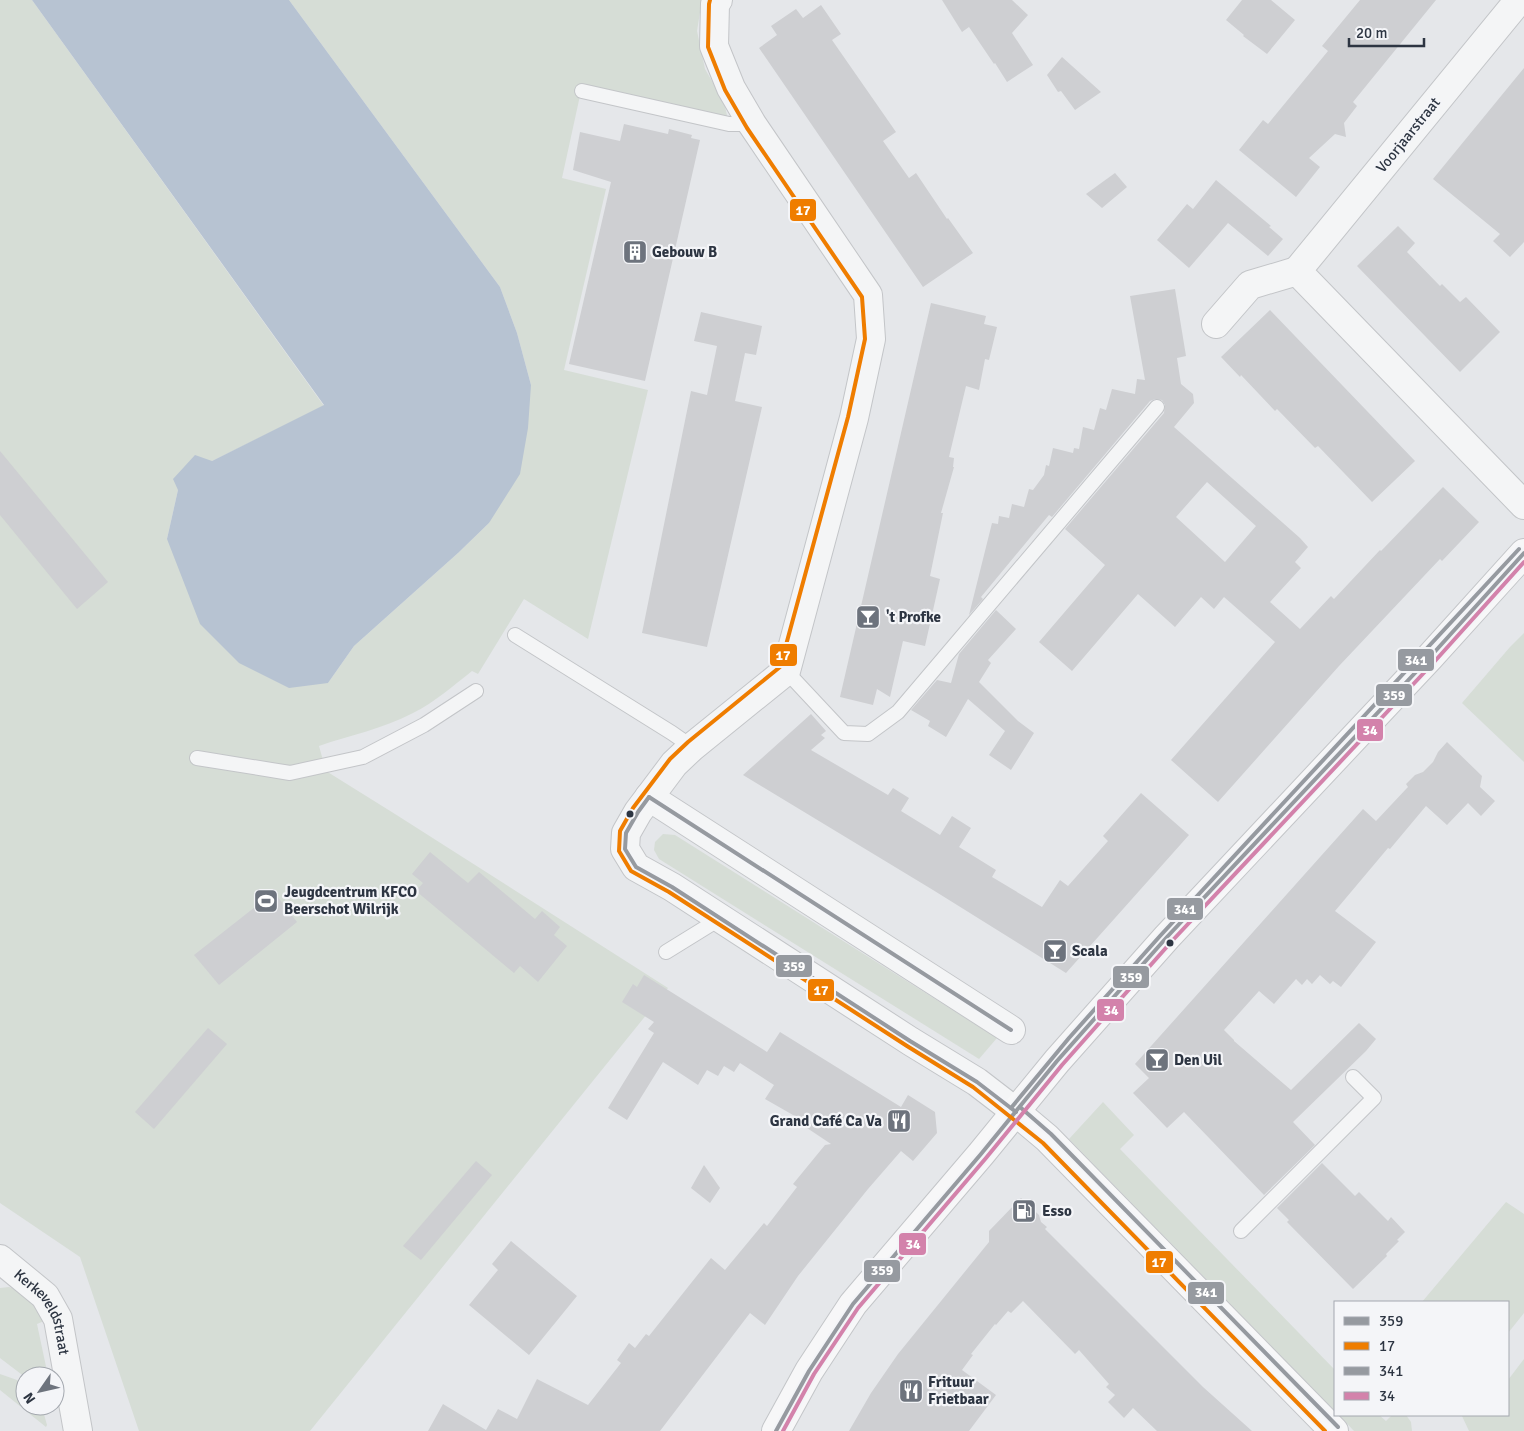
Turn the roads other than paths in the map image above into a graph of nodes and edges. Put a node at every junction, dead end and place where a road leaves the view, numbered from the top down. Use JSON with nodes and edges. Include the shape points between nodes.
{"nodes":[{"id":1,"x":718,"y":0,"type":"edge"},
{"id":2,"x":1519,"y":0,"type":"edge"},
{"id":3,"x":582,"y":91,"type":"dead end"},
{"id":4,"x":752,"y":124,"type":"junction"},
{"id":5,"x":1297,"y":271,"type":"junction"},
{"id":6,"x":1216,"y":324,"type":"dead end"},
{"id":7,"x":1157,"y":407,"type":"dead end"},
{"id":8,"x":1524,"y":506,"type":"edge"},
{"id":9,"x":1524,"y":553,"type":"edge"},
{"id":10,"x":514,"y":635,"type":"dead end"},
{"id":11,"x":786,"y":670,"type":"junction"},
{"id":12,"x":476,"y":691,"type":"dead end"},
{"id":13,"x":692,"y":747,"type":"junction"},
{"id":14,"x":196,"y":758,"type":"dead end"},
{"id":15,"x":649,"y":797,"type":"junction"},
{"id":16,"x":721,"y":918,"type":"junction"},
{"id":17,"x":666,"y":952,"type":"dead end"},
{"id":18,"x":1011,"y":1030,"type":"dead end"},
{"id":19,"x":1353,"y":1077,"type":"dead end"},
{"id":20,"x":1016,"y":1112,"type":"junction"},
{"id":21,"x":1241,"y":1230,"type":"dead end"},
{"id":22,"x":1,"y":1262,"type":"edge"},
{"id":23,"x":78,"y":1431,"type":"edge"},
{"id":24,"x":776,"y":1431,"type":"edge"},
{"id":25,"x":1334,"y":1431,"type":"edge"}],
"edges":[{"from":1,"to":4,"type":"street","via":[[715,4],[714,46],[731,88]]},
{"from":2,"to":5,"type":"street","name":"Voorjaarstraat"},
{"from":3,"to":4,"type":"lane","via":[[729,124]]},
{"from":4,"to":11,"type":"street","via":[[868,295],[871,340],[854,418]]},
{"from":5,"to":6,"type":"street","via":[[1250,285]]},
{"from":5,"to":8,"type":"street"},
{"from":7,"to":11,"type":"lane","via":[[898,712],[868,734],[844,733]]},
{"from":9,"to":20,"type":"street","via":[[1167,937]]},
{"from":10,"to":13,"type":"lane"},
{"from":11,"to":13,"type":"street"},
{"from":12,"to":14,"type":"lane","via":[[424,725],[364,757],[290,773]]},
{"from":13,"to":15,"type":"street","via":[[674,764]]},
{"from":15,"to":16,"type":"street","via":[[626,833],[625,849],[636,867]]},
{"from":15,"to":18,"type":"street"},
{"from":16,"to":17,"type":"lane"},
{"from":16,"to":20,"type":"street","via":[[977,1082]]},
{"from":19,"to":21,"type":"lane","via":[[1374,1098]]},
{"from":20,"to":24,"type":"street","via":[[853,1304],[809,1371]]},
{"from":20,"to":25,"type":"street","via":[[1047,1138]]},
{"from":22,"to":23,"type":"street","name":"Kerkeveldstraat","via":[[45,1296],[58,1319]]}]}
